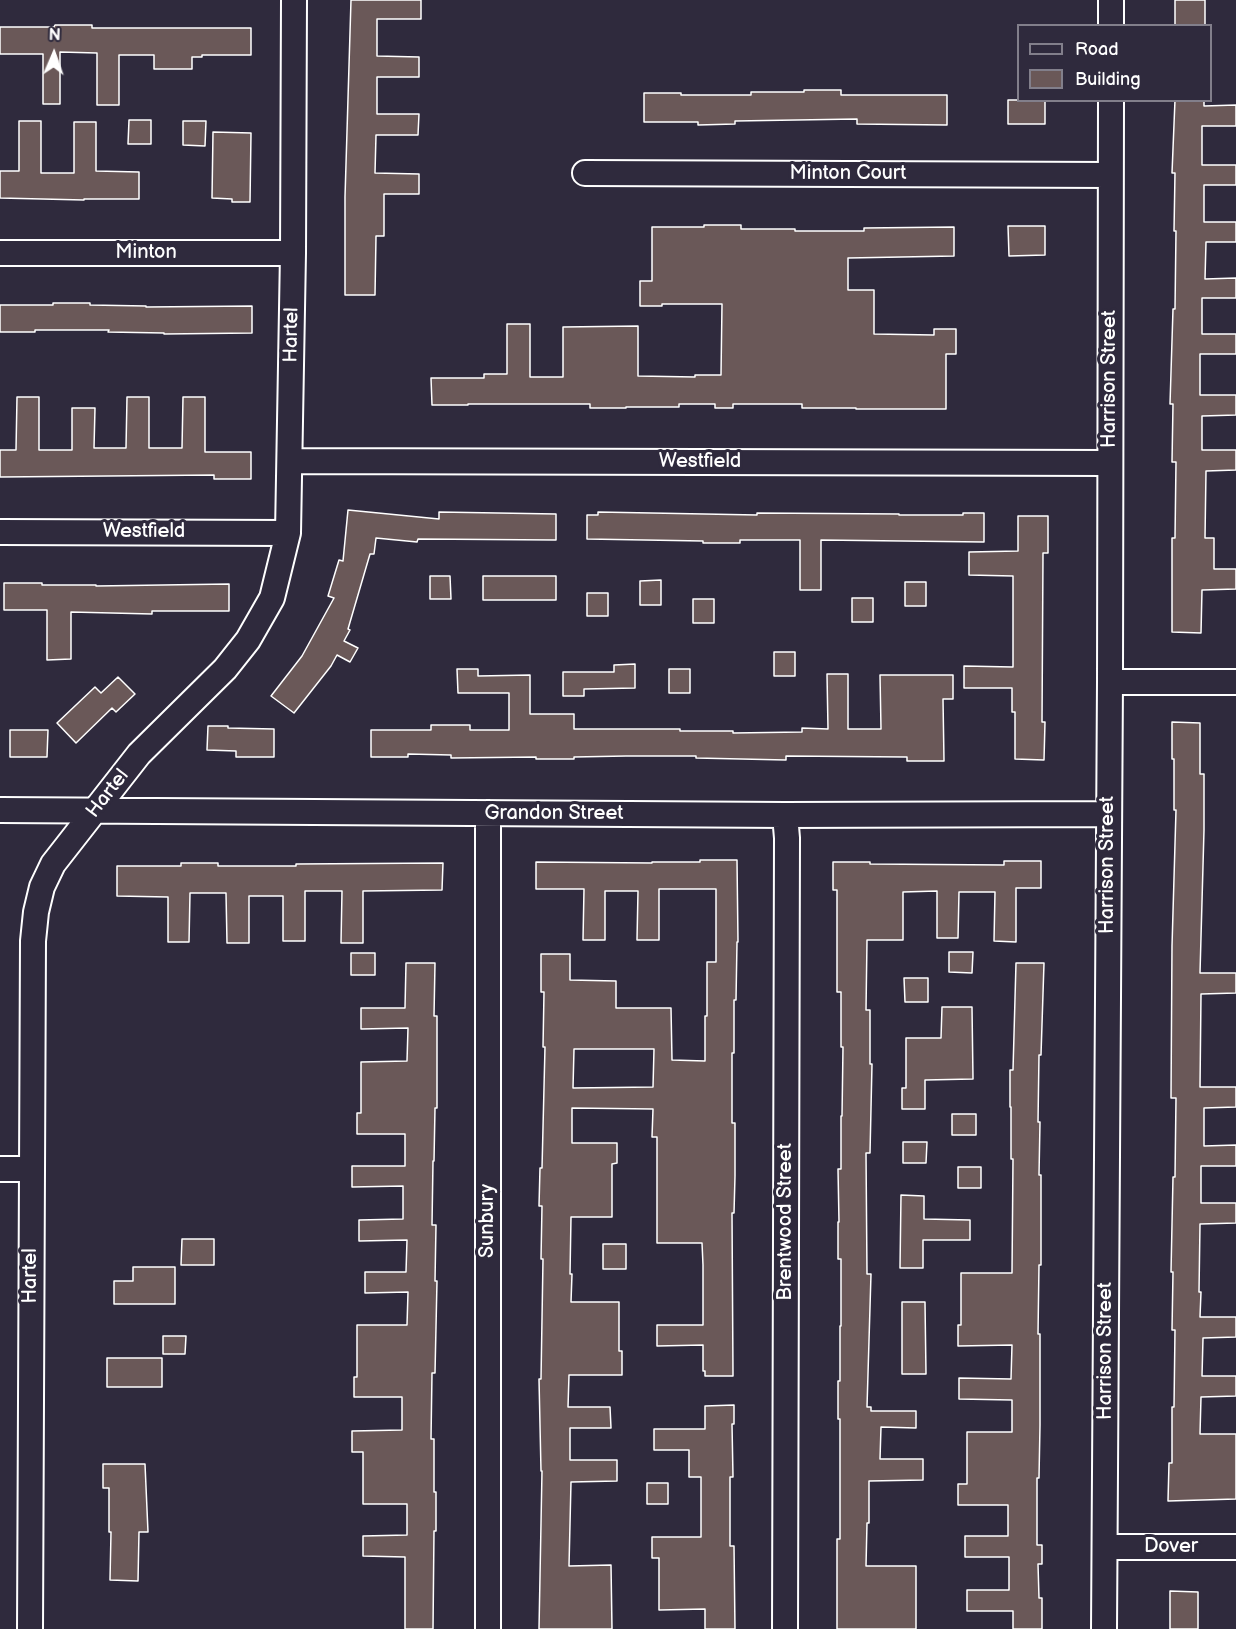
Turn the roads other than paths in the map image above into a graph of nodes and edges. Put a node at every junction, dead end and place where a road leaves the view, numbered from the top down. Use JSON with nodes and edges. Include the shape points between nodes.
{"nodes":[{"id":1,"x":294,"y":0,"type":"edge"},
{"id":2,"x":1111,"y":0,"type":"edge"},
{"id":3,"x":1111,"y":24,"type":"edge"},
{"id":4,"x":1111,"y":102,"type":"edge"},
{"id":5,"x":585,"y":173,"type":"dead end"},
{"id":6,"x":1110,"y":175,"type":"junction"},
{"id":7,"x":0,"y":252,"type":"edge"},
{"id":8,"x":293,"y":253,"type":"junction"},
{"id":9,"x":290,"y":461,"type":"junction"},
{"id":10,"x":1109,"y":463,"type":"junction"},
{"id":11,"x":0,"y":532,"type":"edge"},
{"id":12,"x":288,"y":533,"type":"junction"},
{"id":13,"x":1110,"y":682,"type":"junction"},
{"id":14,"x":1236,"y":682,"type":"edge"},
{"id":15,"x":96,"y":809,"type":"junction"},
{"id":16,"x":0,"y":810,"type":"edge"},
{"id":17,"x":488,"y":813,"type":"junction"},
{"id":18,"x":1108,"y":814,"type":"junction"},
{"id":19,"x":785,"y":815,"type":"junction"},
{"id":20,"x":0,"y":1169,"type":"edge"},
{"id":21,"x":31,"y":1169,"type":"junction"},
{"id":22,"x":1105,"y":1547,"type":"junction"},
{"id":23,"x":1236,"y":1547,"type":"edge"},
{"id":24,"x":30,"y":1629,"type":"edge"},
{"id":25,"x":488,"y":1629,"type":"edge"},
{"id":26,"x":785,"y":1629,"type":"edge"},
{"id":27,"x":1104,"y":1629,"type":"edge"}],
"edges":[{"from":1,"to":8,"type":"street","name":"Hartel"},
{"from":2,"to":3,"type":"street"},
{"from":4,"to":6,"type":"street","name":"Harrison Street"},
{"from":5,"to":6,"type":"street","name":"Minton Court"},
{"from":6,"to":10,"type":"street","name":"Harrison Street"},
{"from":7,"to":8,"type":"street","name":"Minton"},
{"from":8,"to":9,"type":"street","name":"Hartel"},
{"from":9,"to":10,"type":"street","name":"Westfield"},
{"from":9,"to":12,"type":"street","name":"Hartel"},
{"from":10,"to":13,"type":"street","name":"Harrison Street"},
{"from":11,"to":12,"type":"street","name":"Westfield"},
{"from":12,"to":15,"type":"street","name":"Hartel","via":[[272,598],[249,640],[139,754]]},
{"from":13,"to":14,"type":"street"},
{"from":13,"to":18,"type":"street","name":"Harrison Street"},
{"from":15,"to":16,"type":"street","name":"Grandon Street"},
{"from":15,"to":17,"type":"street","name":"Grandon Street"},
{"from":15,"to":21,"type":"street","name":"Hartel","via":[[53,864],[36,912]]},
{"from":17,"to":19,"type":"street","name":"Grandon Street"},
{"from":17,"to":25,"type":"street","name":"Sunbury"},
{"from":18,"to":19,"type":"street","name":"Grandon Street"},
{"from":18,"to":22,"type":"street","name":"Harrison Street"},
{"from":19,"to":26,"type":"street","name":"Brentwood Street"},
{"from":20,"to":21,"type":"street"},
{"from":21,"to":24,"type":"street","name":"Hartel"},
{"from":22,"to":23,"type":"street","name":"Dover"},
{"from":22,"to":27,"type":"street","name":"Harrison Street"}]}
